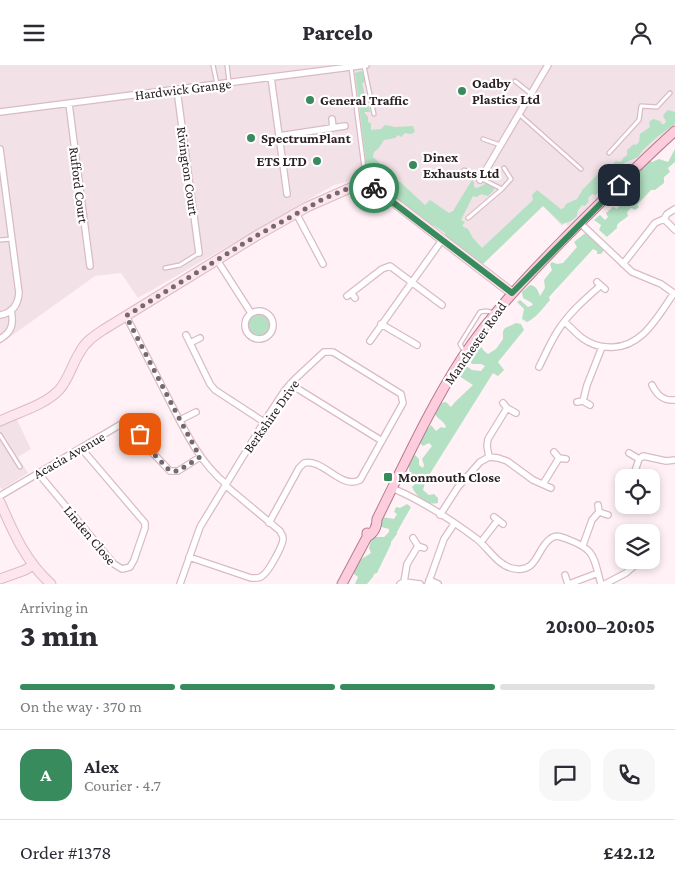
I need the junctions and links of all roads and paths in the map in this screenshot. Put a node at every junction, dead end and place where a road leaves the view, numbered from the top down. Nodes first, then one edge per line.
1 (213, 65) edge
2 (227, 65) edge
3 (365, 65) edge
4 (548, 65) edge
5 (352, 67) junction
6 (271, 77) junction
7 (515, 81) dead end
8 (230, 83) junction
9 (217, 84) junction
10 (177, 89) junction
11 (530, 93) junction
12 (670, 93) dead end
13 (69, 104) junction
14 (0, 113) edge
15 (374, 114) dead end
16 (519, 114) junction
17 (332, 119) dead end
18 (345, 126) dead end
19 (333, 128) junction
20 (675, 131) edge
21 (279, 136) junction
22 (483, 139) dead end
23 (501, 146) junction
24 (0, 149) edge
25 (609, 153) dead end
26 (504, 168) dead end
27 (581, 169) dead end
28 (464, 170) dead end
29 (481, 179) junction
30 (366, 184) junction
31 (502, 189) junction
32 (286, 194) dead end
33 (675, 209) edge
34 (296, 213) junction
35 (468, 219) dead end
36 (664, 219) junction
37 (580, 223) junction
38 (675, 230) edge
39 (12, 239) junction
40 (0, 240) edge
41 (442, 240) junction
42 (199, 253) joint
43 (217, 260) junction
44 (324, 264) dead end
45 (623, 264) junction
46 (90, 266) dead end
47 (165, 268) dead end
48 (411, 283) junction
49 (600, 286) dead end
50 (512, 293) junction
51 (675, 293) edge
52 (355, 299) dead end
53 (442, 305) dead end
54 (11, 310) junction
55 (251, 313) junction
56 (0, 315) edge
57 (126, 316) junction
58 (565, 322) junction
59 (381, 324) junction
60 (186, 335) dead end
61 (0, 339) edge
62 (200, 339) dead end
63 (370, 341) dead end
64 (190, 343) junction
65 (417, 345) dead end
66 (602, 347) junction
67 (534, 357) dead end
68 (290, 385) junction
69 (652, 385) dead end
70 (656, 391) junction
71 (649, 396) dead end
72 (675, 401) edge
73 (590, 405) dead end
74 (196, 413) dead end
75 (516, 413) dead end
76 (180, 420) junction
77 (0, 421) edge
78 (264, 422) junction
79 (0, 435) edge
80 (382, 441) junction
81 (81, 448) junction
82 (554, 452) dead end
83 (629, 453) dead end
84 (200, 457) junction
85 (488, 457) junction
86 (559, 458) junction
87 (566, 459) dead end
88 (639, 459) junction
89 (675, 460) edge
90 (20, 467) dead end
91 (636, 469) edge
92 (38, 473) junction
93 (543, 484) junction
94 (226, 485) junction
95 (392, 488) junction
96 (551, 488) dead end
97 (0, 496) edge
98 (0, 502) edge
99 (598, 505) dead end
100 (599, 512) junction
101 (440, 515) junction
102 (608, 515) dead end
103 (498, 520) dead end
104 (270, 523) junction
105 (454, 524) junction
106 (414, 538) dead end
107 (481, 542) junction
108 (583, 545) junction
109 (189, 557) junction
110 (32, 565) junction
111 (631, 569) edge
112 (598, 573) junction
113 (565, 575) dead end
114 (0, 579) edge
115 (428, 582) edge
116 (402, 583) edge
117 (440, 583) edge
118 (51, 584) edge
119 (180, 584) edge
120 (342, 584) edge
121 (420, 584) edge
122 (568, 584) edge
123 (601, 584) edge
124 (605, 584) edge

1 - 9 lane
2 - 8 lane
3 - 5 street, Hardwick Grange
3 - 15 lane
4 - 11 street
5 - 6 street, Hardwick Grange
5 - 30 lane
6 - 8 street, Hardwick Grange
6 - 21 street
7 - 11 lane
8 - 9 street, Hardwick Grange
9 - 10 street, Hardwick Grange
10 - 13 street, Hardwick Grange
10 - 42 street, Rivington Court
11 - 16 street
12 - 25 lane
13 - 14 street, Hardwick Grange
13 - 46 street, Rufford Court
16 - 23 street
16 - 27 lane
17 - 19 street
18 - 19 street
19 - 21 street
20 - 37 main road, Manchester Road
21 - 32 street
22 - 23 lane
23 - 29 street
24 - 39 street
26 - 31 lane
28 - 29 lane
29 - 31 lane
30 - 34 street
30 - 41 street
31 - 35 lane
33 - 36 street
34 - 43 street
34 - 44 street
36 - 38 street
36 - 45 street
37 - 45 street
37 - 50 main road, Manchester Road
39 - 40 lane
39 - 54 street
41 - 48 street
41 - 50 street
42 - 47 lane
43 - 55 street
43 - 57 street
45 - 51 street
48 - 52 street
48 - 53 street
48 - 59 street
49 - 58 street
50 - 95 main road, Manchester Road
51 - 66 street
54 - 56 street
54 - 61 street
55 - 55 street
57 - 76 street
57 - 77 street
58 - 66 street
58 - 67 street
59 - 63 street
59 - 65 street
60 - 64 street
62 - 64 street
64 - 78 street
66 - 73 street
68 - 78 street, Berkshire Drive
68 - 80 street
68 - 80 street, Berkshire Drive
69 - 70 street
70 - 71 street
70 - 72 street
74 - 76 street
75 - 85 street
76 - 84 street
78 - 94 street, Berkshire Drive
79 - 90 lane
80 - 104 street, Berkshire Drive
81 - 84 street, Acacia Avenue
81 - 92 street, Acacia Avenue
81 - 92 street, Linden Close
82 - 86 street
83 - 88 street
84 - 94 street
85 - 93 street
85 - 101 street
86 - 87 street
86 - 93 street
88 - 89 street
88 - 91 street
92 - 97 street, Acacia Avenue
93 - 96 street
94 - 104 street
94 - 109 street, Berkshire Drive
95 - 101 street
95 - 120 main road, Manchester Road
98 - 110 street
99 - 100 street
100 - 102 street
100 - 108 street
101 - 105 street
103 - 107 street
104 - 109 street
105 - 107 street
105 - 115 street
106 - 116 street
107 - 108 street
108 - 112 street
109 - 119 street, Berkshire Drive
110 - 114 street
110 - 118 street
111 - 124 street
112 - 122 street
112 - 123 street
113 - 122 street
115 - 117 street
116 - 121 street

